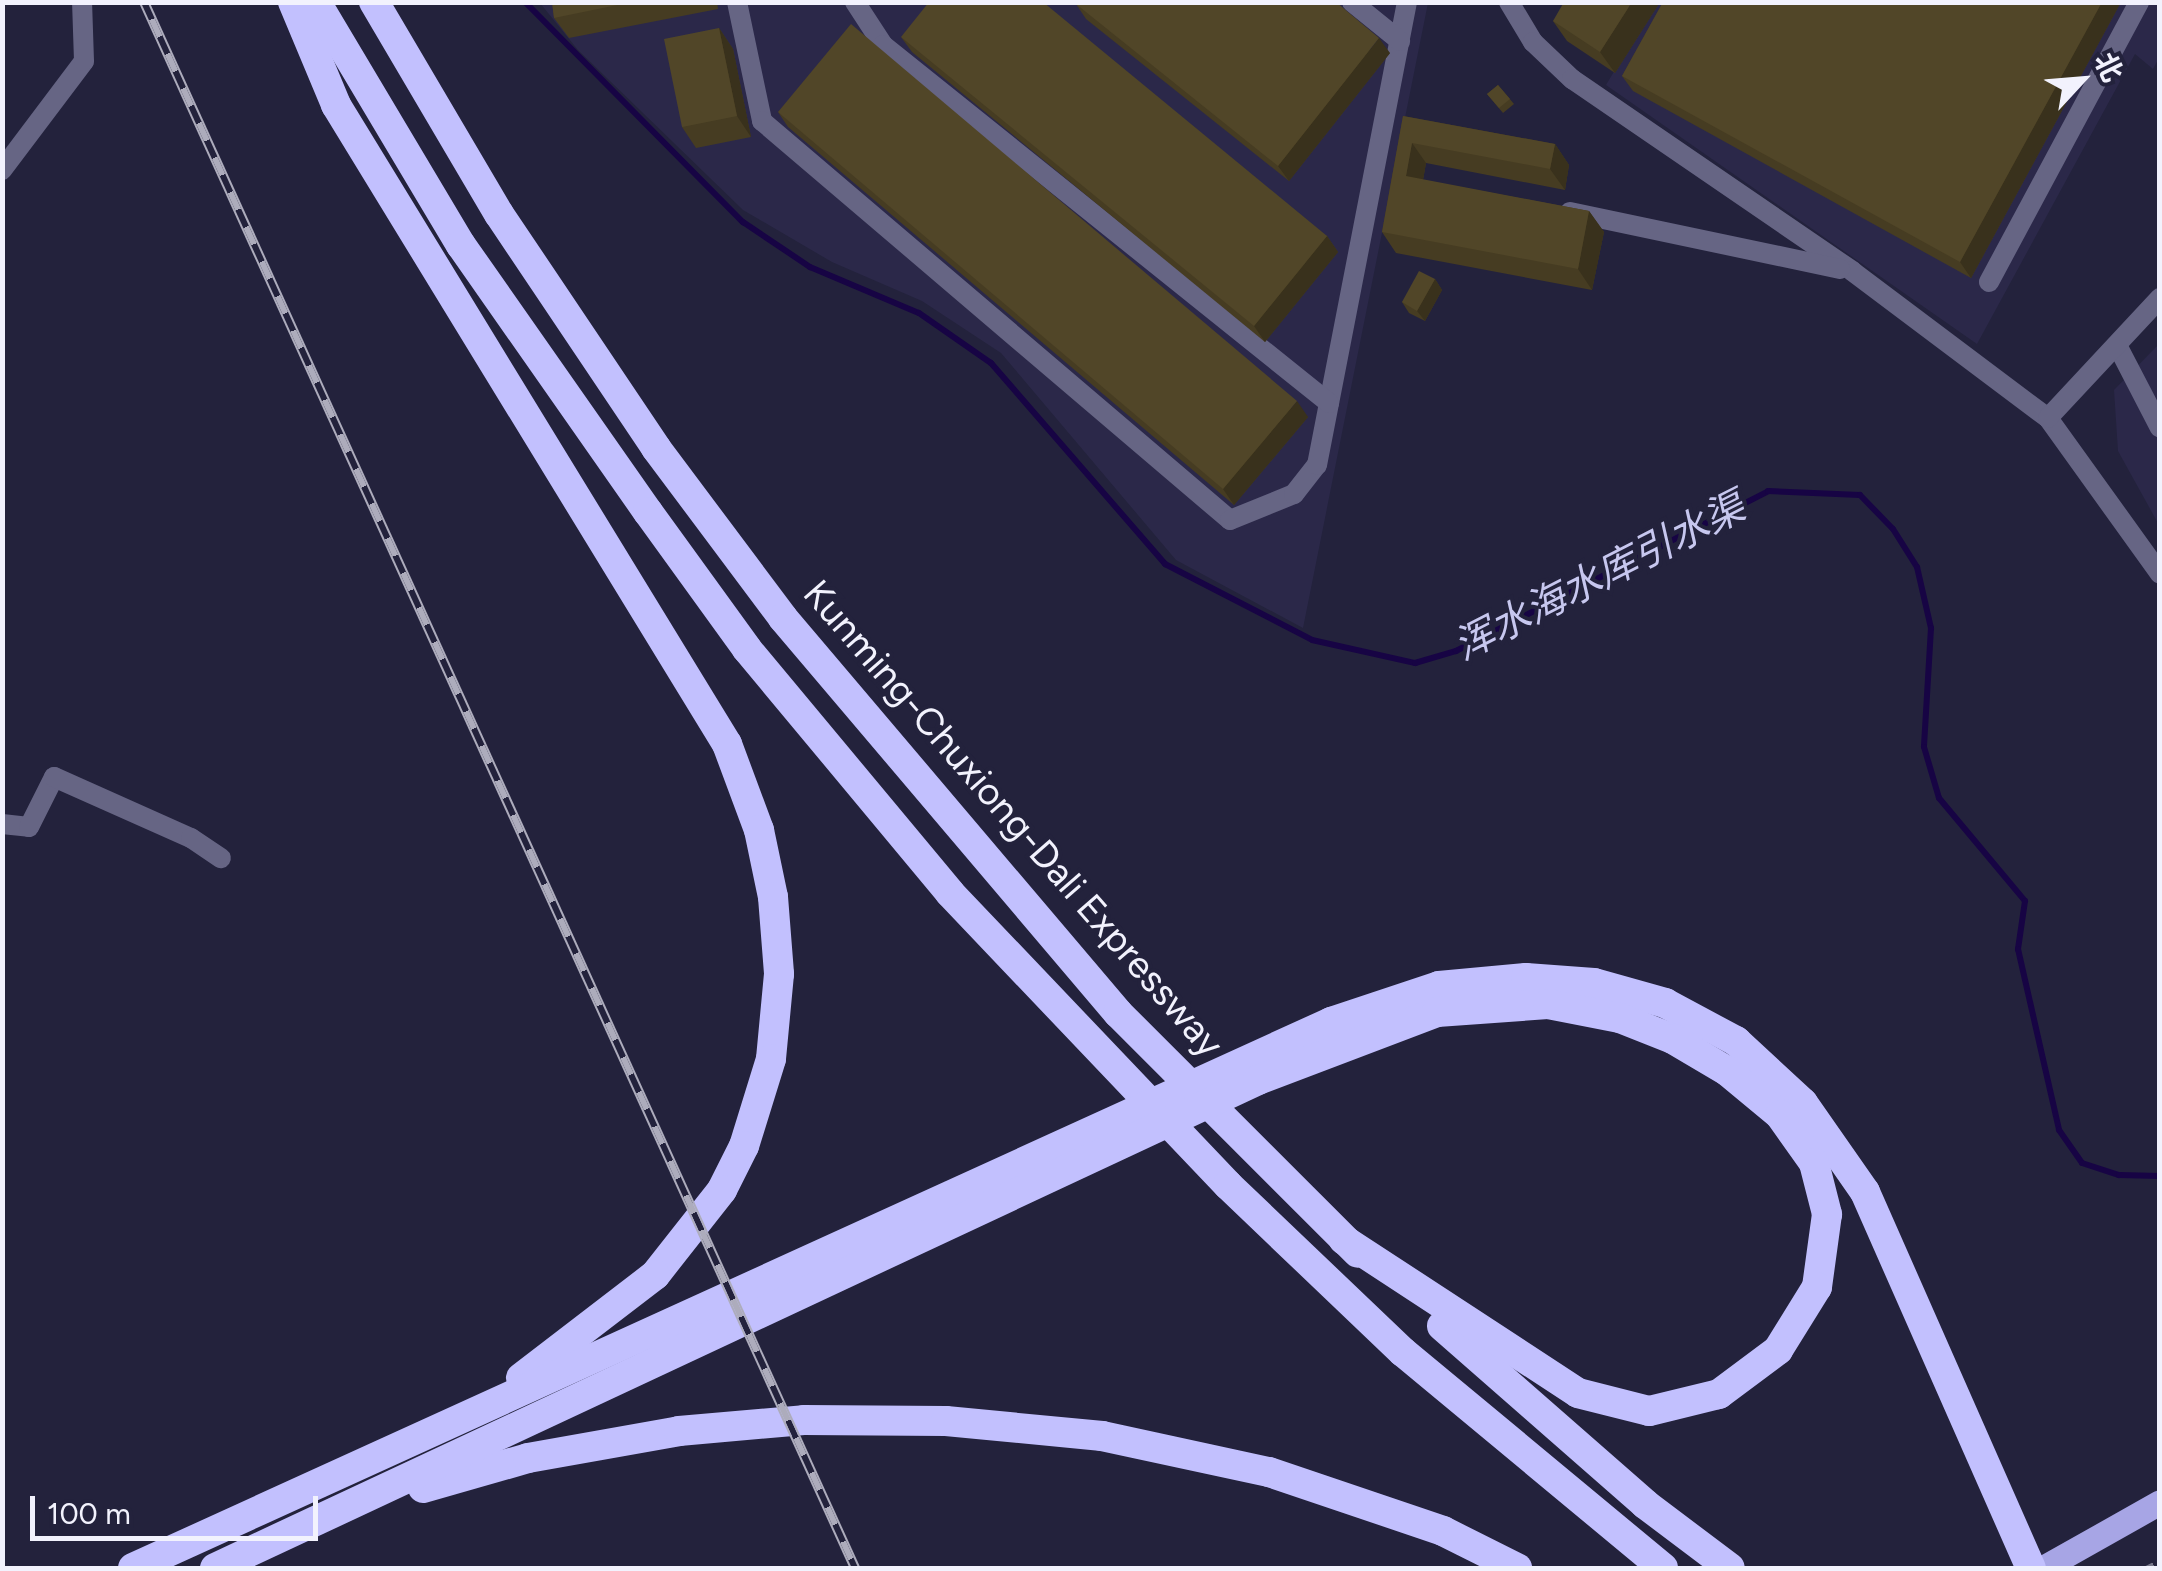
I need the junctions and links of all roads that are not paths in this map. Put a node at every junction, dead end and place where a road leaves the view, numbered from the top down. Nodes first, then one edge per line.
1 (82, 2) edge
2 (293, 2) edge
3 (316, 2) edge
4 (374, 2) edge
5 (737, 2) edge
6 (855, 2) edge
7 (1352, 2) edge
8 (1407, 2) edge
9 (1510, 2) edge
10 (2139, 2) edge
11 (1400, 41) junction
12 (2, 170) edge
13 (1542, 206) edge
14 (1852, 271) junction
15 (1990, 282) dead end
16 (2160, 298) edge
17 (2116, 345) junction
18 (1329, 402) junction
19 (2048, 418) junction
20 (2160, 428) edge
21 (2160, 574) edge
22 (2, 824) edge
23 (221, 858) dead end
24 (1251, 1071) junction
25 (960, 1204) junction
26 (1344, 1240) junction
27 (450, 1426) junction
28 (2160, 1502) edge
29 (292, 1532) junction
30 (133, 1568) edge
31 (215, 1568) edge
32 (1516, 1568) edge
33 (1663, 1568) edge
34 (1730, 1568) edge
35 (2031, 1568) edge
36 (2044, 1568) edge

1 - 12 street
2 - 27 highway
3 - 33 highway
4 - 26 highway, Kunming-Chuxiong-Dali Expressway
5 - 18 street
6 - 18 street
7 - 11 street
8 - 11 street
9 - 14 street
10 - 15 street
11 - 18 street
13 - 14 street
14 - 19 street
16 - 17 street
17 - 19 street
17 - 20 street
19 - 21 street
22 - 23 street
24 - 25 highway
24 - 26 highway
24 - 35 highway
25 - 27 highway
25 - 29 highway
26 - 34 highway, Kunming-Chuxiong-Dali Expressway
27 - 30 highway
28 - 36 main road
29 - 31 highway
29 - 32 highway

